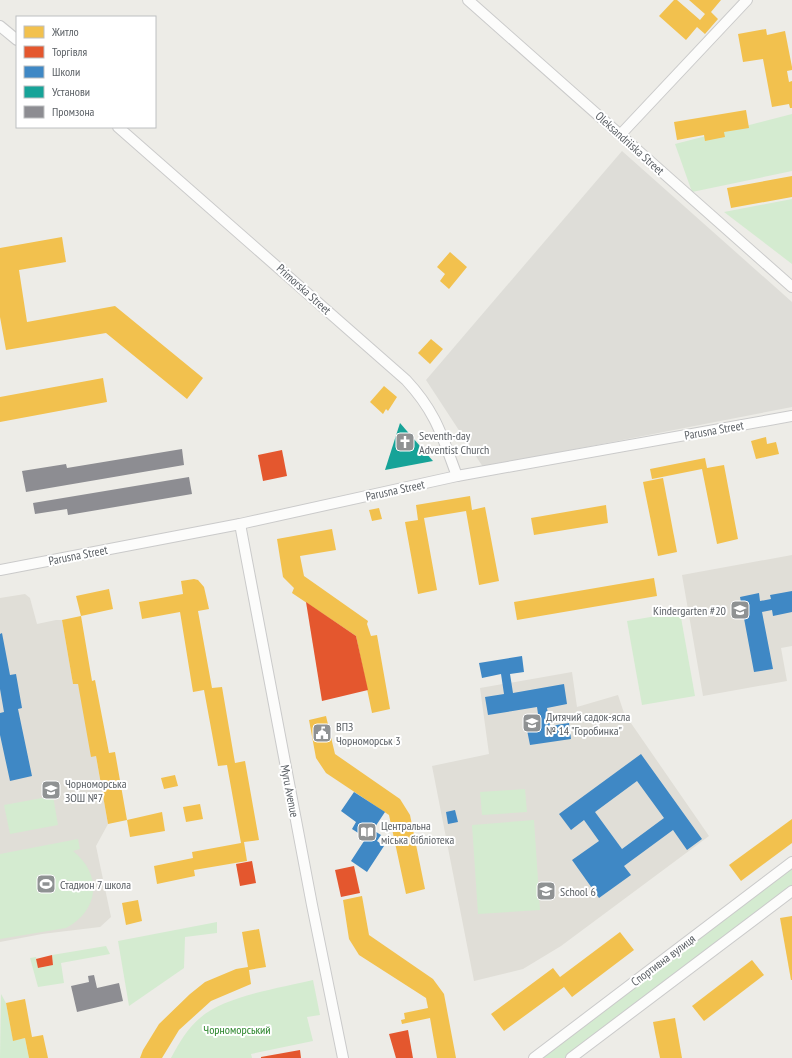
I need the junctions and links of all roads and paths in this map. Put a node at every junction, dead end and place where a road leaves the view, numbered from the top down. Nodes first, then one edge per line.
1 (468, 0) edge
2 (747, 0) edge
3 (0, 26) edge
4 (16, 39) edge
5 (119, 128) edge
6 (621, 134) junction
7 (792, 287) edge
8 (792, 416) edge
9 (457, 476) junction
10 (240, 524) junction
11 (0, 570) edge
12 (792, 862) edge
13 (792, 891) edge
14 (343, 1058) edge
15 (534, 1058) edge
16 (571, 1058) edge

1 - 6 street, Oleksandriiska Street
2 - 6 street
3 - 4 street
5 - 9 street, Primorska Street
6 - 7 street, Oleksandriiska Street
8 - 9 street, Parusna Street
9 - 10 street, Parusna Street
10 - 11 street, Parusna Street
10 - 14 street, Myru Avenue
12 - 15 street, Спортивна вулиця
13 - 16 street, Спортивна вулиця

